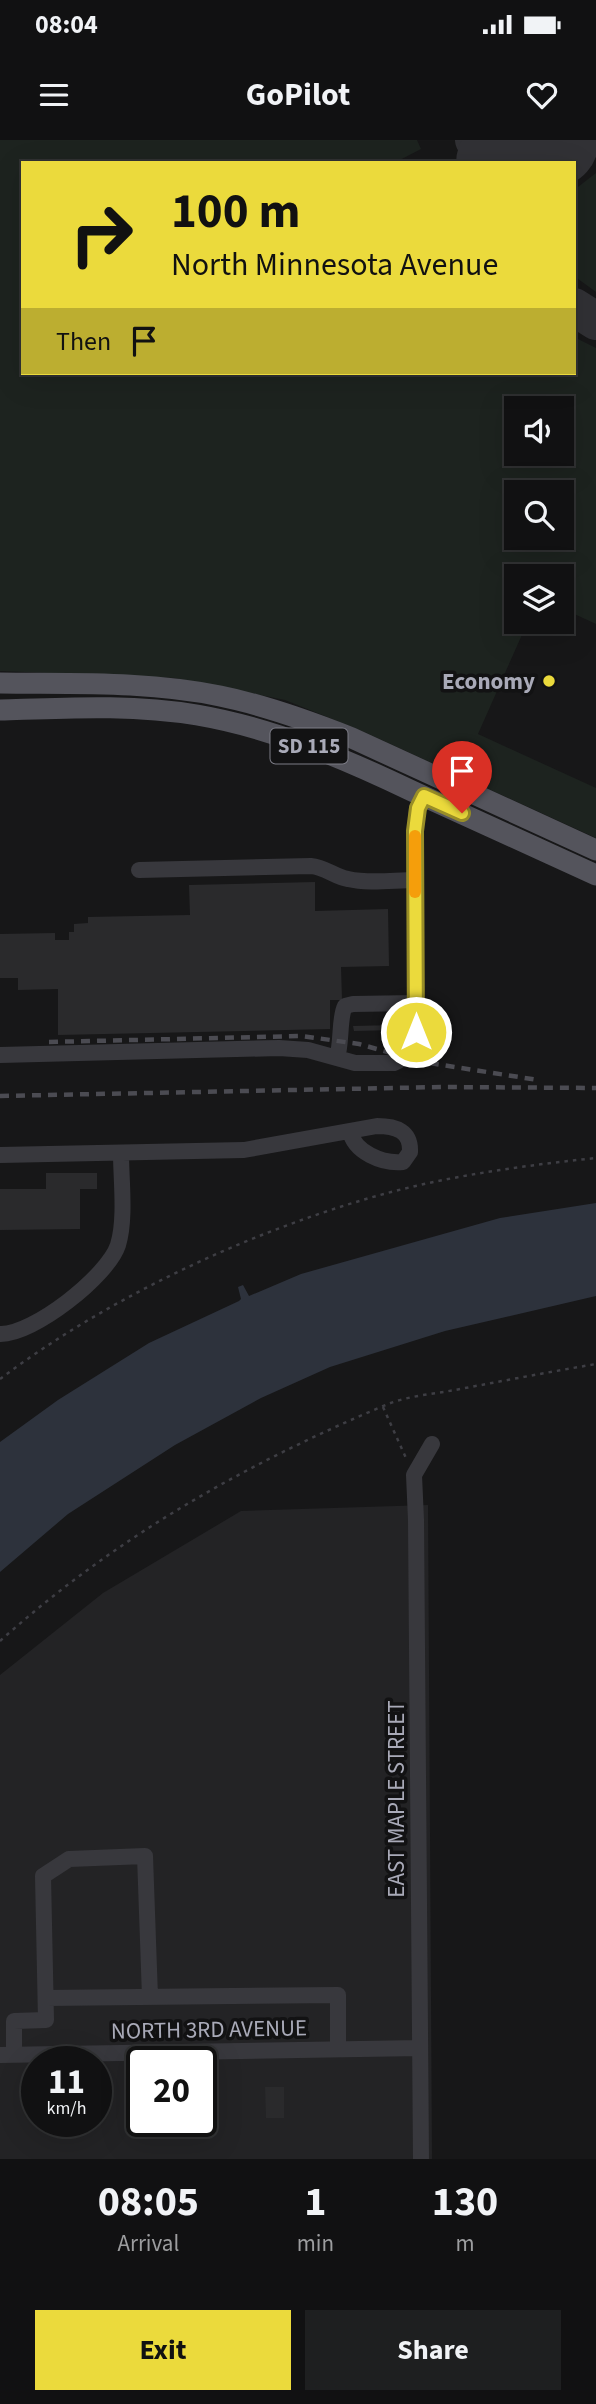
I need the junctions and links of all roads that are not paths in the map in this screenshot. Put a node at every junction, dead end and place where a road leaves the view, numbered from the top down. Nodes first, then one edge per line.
1 (0, 683) edge
2 (0, 710) edge
3 (424, 796) junction
4 (596, 850) edge
5 (139, 870) dead end
6 (596, 875) edge
7 (415, 880) junction
8 (416, 1003) junction
9 (0, 1055) edge
10 (337, 1058) junction
11 (350, 1131) dead end
12 (121, 1153) junction
13 (0, 1155) edge
14 (0, 1334) edge
15 (432, 1444) dead end
16 (150, 1997) junction
17 (46, 1998) junction
18 (420, 2048) junction
19 (338, 2049) junction
20 (7, 2055) edge
21 (421, 2159) edge

1 - 4 main road, SD 115
2 - 3 main road, SD 115
3 - 6 main road, SD 115
3 - 7 street
5 - 7 street
7 - 8 street
8 - 10 street
8 - 10 street
9 - 10 street
11 - 12 street
12 - 13 street
12 - 14 street
15 - 18 street, EAST MAPLE STREET
16 - 17 street
16 - 17 street
16 - 19 street
17 - 20 street
18 - 19 street, NORTH 3RD AVENUE
18 - 21 street, EAST MAPLE STREET
19 - 20 street, NORTH 3RD AVENUE

